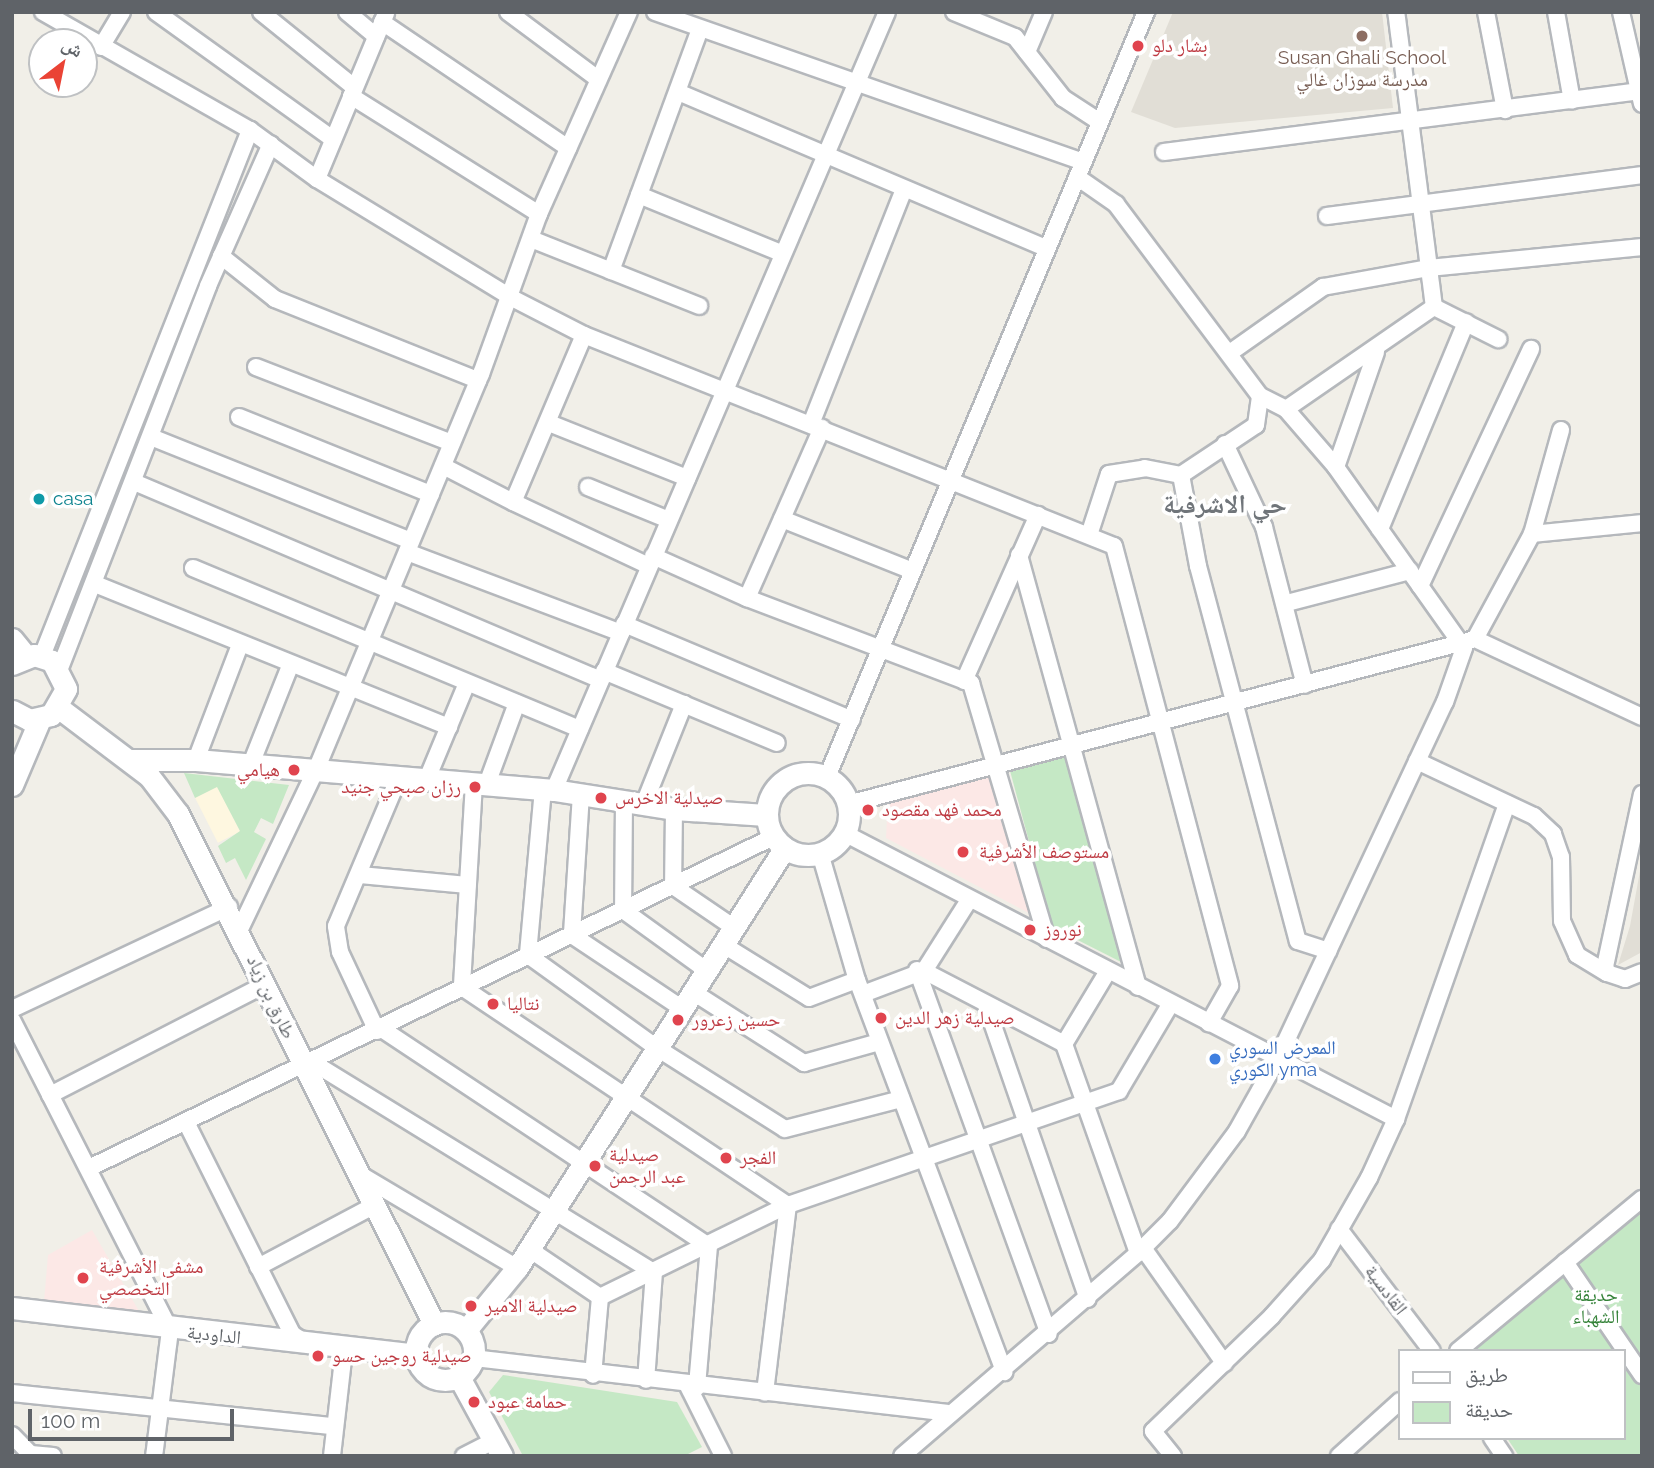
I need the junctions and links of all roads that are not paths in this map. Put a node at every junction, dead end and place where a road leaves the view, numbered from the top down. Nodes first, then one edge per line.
1 (43, 12) edge
2 (122, 12) edge
3 (156, 12) edge
4 (261, 12) edge
5 (347, 12) edge
6 (508, 12) edge
7 (629, 12) edge
8 (655, 12) edge
9 (887, 12) edge
10 (1044, 12) edge
11 (1146, 12) edge
12 (1396, 12) edge
13 (1486, 12) edge
14 (1556, 12) edge
15 (1620, 12) edge
16 (957, 13) edge
17 (381, 23) edge
18 (701, 29) junction
19 (101, 47) junction
20 (1027, 52) junction
21 (598, 79) junction
22 (856, 85) junction
23 (352, 92) junction
24 (678, 92) junction
25 (1641, 96) edge
26 (1572, 101) junction
27 (1505, 110) junction
28 (1100, 122) junction
29 (1410, 124) junction
30 (250, 130) junction
31 (333, 139) junction
32 (271, 144) junction
33 (568, 148) junction
34 (1164, 152) dead end
35 (823, 154) junction
36 (1084, 162) junction
37 (1642, 175) edge
38 (1077, 177) junction
39 (317, 179) junction
40 (904, 189) junction
41 (639, 195) junction
42 (1420, 204) junction
43 (539, 214) junction
44 (1327, 216) dead end
45 (531, 239) junction
46 (1642, 247) edge
47 (1047, 249) junction
48 (781, 253) junction
49 (221, 256) junction
50 (1429, 268) junction
51 (611, 271) junction
52 (510, 298) junction
53 (699, 306) dead end
54 (1434, 307) junction
55 (1466, 322) junction
56 (584, 335) junction
57 (1498, 339) dead end
58 (1531, 349) dead end
59 (1231, 352) junction
60 (1376, 352) junction
61 (256, 367) dead end
62 (478, 380) junction
63 (723, 390) junction
64 (1260, 396) junction
65 (1286, 409) junction
66 (239, 417) dead end
67 (549, 423) junction
68 (816, 426) junction
69 (1562, 430) dead end
70 (151, 437) junction
71 (452, 443) junction
72 (1225, 444) junction
73 (443, 466) junction
74 (1336, 467) junction
75 (1181, 475) junction
76 (687, 478) junction
77 (949, 478) junction
78 (134, 482) junction
79 (588, 487) dead end
80 (431, 494) junction
81 (513, 502) junction
82 (1038, 514) junction
83 (782, 519) junction
84 (669, 520) junction
85 (1642, 523) edge
86 (1380, 529) junction
87 (1090, 532) junction
88 (1532, 534) junction
89 (409, 547) junction
90 (1019, 555) junction
91 (651, 561) junction
92 (193, 568) dead end
93 (910, 569) junction
94 (1410, 571) junction
95 (95, 584) junction
96 (1420, 586) junction
97 (389, 594) junction
98 (747, 598) junction
99 (1287, 603) junction
100 (622, 629) junction
101 (12, 639) edge
102 (1467, 640) junction
103 (370, 641) junction
104 (240, 645) junction
105 (879, 648) junction
106 (27, 659) edge
107 (290, 666) junction
108 (60, 668) junction
109 (603, 675) junction
110 (964, 681) junction
111 (467, 683) junction
112 (1305, 685) junction
113 (349, 691) junction
114 (1234, 701) junction
115 (517, 703) junction
116 (684, 704) junction
117 (12, 711) edge
118 (50, 714) junction
119 (1642, 717) edge
120 (852, 720) junction
121 (1161, 721) junction
122 (449, 727) junction
123 (580, 729) junction
124 (777, 743) dead end
125 (1070, 745) junction
126 (129, 760) junction
127 (196, 760) junction
128 (1417, 761) junction
129 (251, 764) junction
130 (996, 765) junction
131 (316, 770) junction
132 (399, 777) junction
133 (827, 777) junction
134 (427, 779) junction
135 (480, 784) junction
136 (12, 785) edge
137 (549, 789) junction
138 (581, 794) junction
139 (1642, 794) edge
140 (634, 803) junction
141 (848, 804) junction
142 (1507, 804) junction
143 (674, 809) junction
144 (766, 815) junction
145 (844, 833) junction
146 (779, 842) junction
147 (820, 853) junction
148 (360, 875) junction
149 (468, 885) junction
150 (673, 886) junction
151 (969, 900) junction
152 (229, 907) junction
153 (623, 910) junction
154 (240, 929) junction
155 (572, 935) junction
156 (728, 935) junction
157 (1047, 939) junction
158 (1328, 951) junction
159 (528, 955) junction
160 (706, 970) junction
161 (920, 971) junction
162 (1108, 971) junction
163 (1642, 972) edge
164 (1608, 973) junction
165 (264, 985) junction
166 (462, 987) junction
167 (860, 987) junction
168 (1138, 987) junction
169 (688, 1000) junction
170 (1171, 1003) junction
171 (986, 1005) junction
172 (12, 1009) edge
173 (12, 1020) edge
174 (1209, 1023) junction
175 (379, 1030) junction
176 (879, 1042) junction
177 (1064, 1044) junction
178 (657, 1048) junction
179 (1278, 1058) junction
180 (307, 1063) junction
181 (50, 1095) junction
182 (625, 1096) junction
183 (901, 1099) junction
184 (1084, 1104) junction
185 (1396, 1119) junction
186 (186, 1122) junction
187 (1028, 1123) junction
188 (977, 1143) junction
189 (925, 1162) junction
190 (585, 1164) junction
191 (89, 1168) junction
192 (359, 1174) junction
193 (1642, 1199) edge
194 (788, 1205) junction
195 (373, 1206) junction
196 (553, 1212) junction
197 (1339, 1229) junction
198 (709, 1246) junction
199 (529, 1249) junction
200 (1140, 1251) junction
201 (1565, 1262) junction
202 (258, 1267) junction
203 (517, 1268) junction
204 (654, 1272) junction
205 (600, 1297) junction
206 (1088, 1299) junction
207 (12, 1308) edge
208 (434, 1324) junction
209 (170, 1330) junction
210 (466, 1330) junction
211 (1049, 1334) junction
212 (310, 1346) junction
213 (1430, 1349) edge
214 (1460, 1349) edge
215 (1624, 1349) edge
216 (344, 1350) junction
217 (1626, 1352) edge
218 (417, 1355) junction
219 (474, 1358) junction
220 (1224, 1363) junction
221 (1004, 1372) junction
222 (593, 1375) junction
223 (1642, 1375) edge
224 (459, 1377) junction
225 (646, 1380) junction
226 (692, 1385) junction
227 (765, 1393) junction
228 (12, 1394) edge
229 (1398, 1403) edge
230 (160, 1409) junction
231 (947, 1413) junction
232 (333, 1426) junction
233 (12, 1435) edge
234 (1493, 1440) edge
235 (498, 1448) edge
236 (32, 1455) edge
237 (53, 1456) edge
238 (154, 1456) edge
239 (332, 1456) edge
240 (464, 1456) edge
241 (723, 1456) edge
242 (902, 1456) edge
243 (1173, 1456) edge
244 (1339, 1456) edge
245 (1504, 1456) edge

1 - 19 street
2 - 19 street
3 - 31 street
4 - 23 street
5 - 17 street
6 - 21 street
7 - 21 street
8 - 18 street
9 - 22 street
10 - 20 street
11 - 28 street
12 - 29 street
13 - 27 street
14 - 26 street
15 - 25 street
16 - 20 street
17 - 23 street
17 - 33 street
18 - 22 street
18 - 24 street
19 - 30 street
20 - 28 street
21 - 33 street
22 - 35 street
22 - 36 street
23 - 31 street
23 - 43 street
24 - 35 street
24 - 41 street
25 - 26 street
26 - 27 street
27 - 29 street
28 - 36 street
29 - 34 street
29 - 42 street
30 - 32 street
30 - 106 street
31 - 39 street
32 - 39 street
32 - 49 street
33 - 43 street
35 - 40 street
35 - 48 street
36 - 38 street
37 - 42 street
38 - 47 street
38 - 59 street
39 - 52 street
40 - 47 street
40 - 68 street
41 - 48 street
41 - 51 street
42 - 44 street
42 - 50 street
43 - 45 street
45 - 51 street
45 - 52 street
46 - 50 street
47 - 77 street
48 - 63 street
49 - 62 street
49 - 70 street
50 - 54 street
50 - 59 street
51 - 53 street
52 - 56 street
52 - 62 street
54 - 55 street
54 - 60 street
55 - 57 street
55 - 86 street
56 - 63 street
56 - 67 street
58 - 96 street
59 - 64 street
60 - 65 street
60 - 74 street
61 - 71 street
62 - 71 street
63 - 68 street
63 - 76 street
64 - 65 street
64 - 72 street
65 - 74 street
66 - 80 street
67 - 76 street
67 - 81 street
68 - 77 street
68 - 83 street
69 - 88 street
70 - 78 street
70 - 89 street
71 - 73 street
72 - 75 street
72 - 99 street
73 - 80 street
73 - 81 street
74 - 86 street
75 - 87 street
75 - 114 street
76 - 84 street
77 - 82 street
77 - 93 street
78 - 95 street
78 - 97 street
79 - 84 street
80 - 89 street
81 - 91 street
82 - 87 street
82 - 90 street
83 - 93 street
83 - 98 street
84 - 91 street
85 - 88 street
86 - 94 street
87 - 121 street
88 - 102 street
89 - 97 street
89 - 100 street
90 - 110 street
90 - 125 street
91 - 98 street
91 - 100 street
92 - 103 street
93 - 105 street
94 - 96 street
94 - 99 street
95 - 104 street
95 - 108 street
96 - 102 street
97 - 103 street
97 - 109 street
98 - 105 street
99 - 112 street
100 - 109 street
100 - 120 street
101 - 106 street
102 - 112 street
102 - 119 street
102 - 128 street
103 - 111 street
103 - 113 street
104 - 107 street
104 - 127 street
105 - 110 street
105 - 120 street
106 - 108 street
107 - 113 street
107 - 129 street
108 - 118 street
109 - 116 street
109 - 123 street
110 - 130 street
111 - 115 street
111 - 122 street
112 - 114 street
113 - 122 street
113 - 131 street
114 - 121 street
114 - 158 street
115 - 123 street
115 - 135 street
116 - 124 street
116 - 140 street
117 - 118 street
118 - 126 street, طارق بن زياد
118 - 136 street
120 - 133 street
121 - 125 street
121 - 174 street
122 - 134 street
123 - 137 street
125 - 130 street
125 - 168 street
126 - 127 street
126 - 152 street, طارق بن زياد
127 - 129 street
128 - 142 street
128 - 158 street
129 - 131 street
130 - 141 street
130 - 157 street
131 - 132 street
131 - 154 street
132 - 134 street
132 - 148 street
133 - 141 street
133 - 144 street
134 - 135 street
135 - 137 street
135 - 149 street
137 - 138 street
137 - 159 street
138 - 140 street
138 - 155 street
139 - 164 street
140 - 143 street
140 - 153 street
141 - 145 street
142 - 164 street
142 - 185 street
143 - 144 street
143 - 150 street
144 - 146 street
145 - 147 street
145 - 151 street
146 - 147 street
146 - 150 street
146 - 156 street
147 - 167 street
148 - 149 street
148 - 175 street
149 - 166 street
150 - 153 street
150 - 156 street
151 - 157 street
151 - 161 street
152 - 154 street, طارق بن زياد
152 - 172 street
153 - 155 street
153 - 160 street
154 - 165 street, طارق بن زياد
155 - 159 street
155 - 169 street
156 - 160 street
156 - 167 street
157 - 162 street
158 - 179 street
159 - 166 street
159 - 178 street
160 - 169 street
161 - 167 street
161 - 171 street
161 - 188 street
162 - 168 street
162 - 177 street
163 - 164 street
165 - 180 street, طارق بن زياد
165 - 181 street
166 - 175 street
166 - 182 street
167 - 176 street
168 - 170 street
169 - 176 street
169 - 178 street
170 - 174 street
170 - 184 street
171 - 177 street
171 - 187 street
173 - 181 street
174 - 179 street
175 - 180 street
175 - 190 street
176 - 183 street
177 - 184 street
178 - 182 street
178 - 183 street
179 - 185 street
179 - 200 street
180 - 186 street
180 - 192 street, طارق بن زياد
180 - 196 street
181 - 191 street
182 - 190 street
182 - 194 street
183 - 189 street
184 - 187 street
184 - 200 street
185 - 197 street
186 - 191 street
186 - 202 street
187 - 188 street
187 - 206 street
188 - 189 street
188 - 211 street
189 - 194 street
189 - 221 street
190 - 196 street
190 - 198 street
191 - 209 street
192 - 195 street, طارق بن زياد
192 - 203 street
193 - 201 street
194 - 198 street
194 - 227 street
195 - 202 street
195 - 208 street, طارق بن زياد
196 - 199 street
196 - 204 street
197 - 213 street, القادسية
197 - 220 street
198 - 204 street
198 - 226 street
199 - 203 street
199 - 205 street
200 - 206 street
200 - 220 street
201 - 214 street
201 - 215 street
202 - 212 street
203 - 210 street
204 - 205 street
204 - 225 street
205 - 222 street
206 - 211 street
207 - 209 street, الداودية
208 - 210 street
208 - 218 street
209 - 212 street, الداودية
209 - 230 street
210 - 219 street
211 - 221 street
212 - 216 street, الداودية
216 - 218 street, الداودية
216 - 232 street
217 - 223 street
218 - 224 street
219 - 222 street
219 - 224 street
220 - 243 street
221 - 231 street
222 - 225 street
224 - 235 street
225 - 226 street
226 - 227 street
226 - 241 street
227 - 231 street
228 - 230 street
229 - 244 street
230 - 232 street
230 - 238 street
231 - 242 street
232 - 239 street
233 - 236 street
234 - 245 street
235 - 240 street
236 - 237 street

